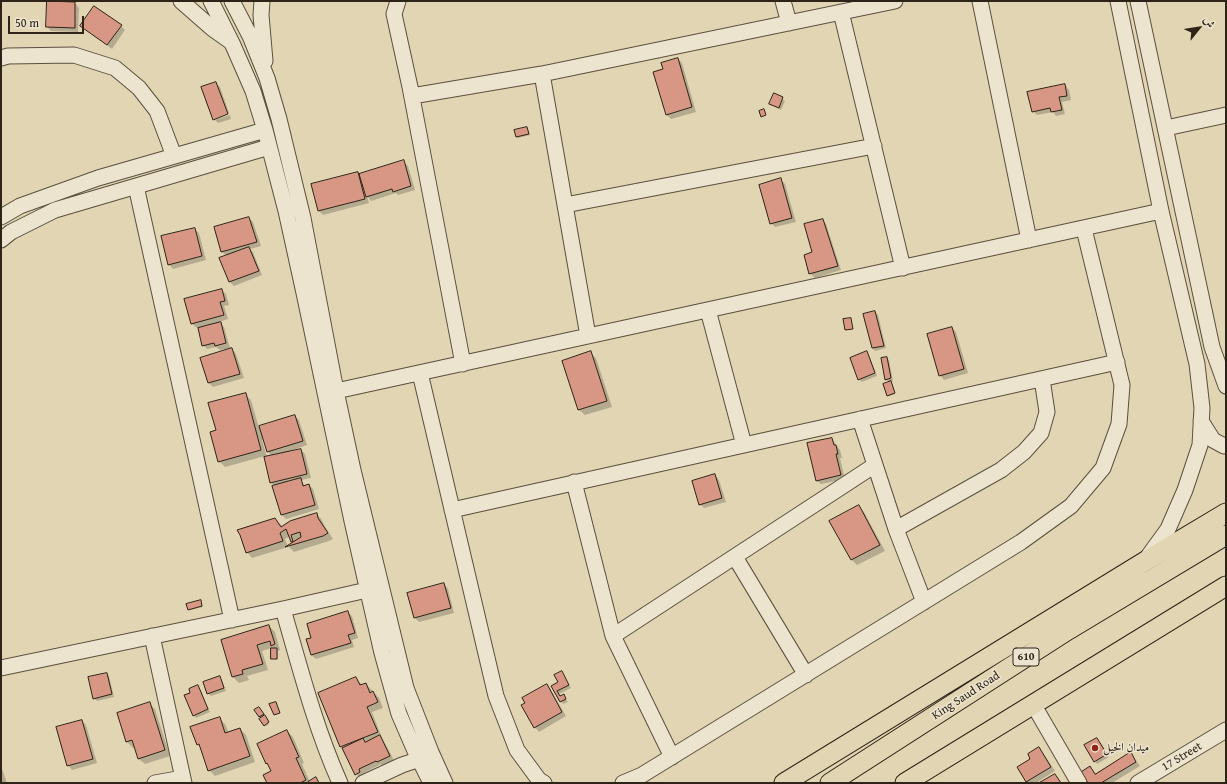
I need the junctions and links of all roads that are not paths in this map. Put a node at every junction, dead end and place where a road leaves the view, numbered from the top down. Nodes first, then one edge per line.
1 (181, 1) edge
2 (211, 1) edge
3 (232, 1) edge
4 (262, 1) edge
5 (398, 1) edge
6 (783, 1) edge
7 (895, 1) edge
8 (980, 1) edge
9 (1118, 1) edge
10 (1138, 1) edge
11 (842, 12) junction
12 (789, 23) junction
13 (232, 43) junction
14 (1, 58) edge
15 (542, 74) junction
16 (267, 78) junction
17 (412, 96) junction
18 (1226, 115) edge
19 (1166, 128) junction
20 (264, 130) junction
21 (874, 146) junction
22 (269, 147) junction
23 (174, 156) junction
24 (136, 186) junction
25 (565, 205) junction
26 (1161, 212) junction
27 (1, 217) edge
28 (1084, 228) junction
29 (1, 240) edge
30 (1029, 240) junction
31 (903, 268) junction
32 (708, 310) junction
33 (588, 336) junction
34 (1117, 362) junction
35 (464, 364) junction
36 (420, 373) junction
37 (1042, 379) junction
38 (1226, 386) edge
39 (336, 391) junction
40 (860, 419) junction
41 (1201, 421) junction
42 (744, 445) junction
43 (1226, 445) edge
44 (875, 466) junction
45 (574, 482) junction
46 (452, 510) junction
47 (1226, 513) edge
48 (896, 529) junction
49 (1226, 535) edge
50 (735, 557) junction
51 (1144, 562) junction
52 (1226, 586) edge
53 (367, 590) junction
54 (924, 602) junction
55 (283, 609) junction
56 (232, 620) junction
57 (152, 636) junction
58 (613, 636) junction
59 (1, 668) edge
60 (806, 674) junction
61 (1033, 704) junction
62 (1226, 730) edge
63 (672, 757) junction
64 (420, 759) junction
65 (183, 780) edge
66 (155, 783) edge
67 (340, 783) edge
68 (363, 783) edge
69 (431, 783) edge
70 (445, 783) edge
71 (544, 783) edge
72 (623, 783) edge
73 (784, 783) edge
74 (830, 783) edge
75 (905, 783) edge
76 (1079, 783) edge
77 (1138, 783) edge

1 - 13 street
2 - 13 street
3 - 16 street
4 - 16 street
5 - 17 street
6 - 12 street
7 - 11 street
8 - 30 street
9 - 26 street
10 - 19 street
11 - 12 street
11 - 21 street
12 - 15 street
13 - 20 street
14 - 23 street
15 - 17 street
15 - 25 street
16 - 39 street
17 - 35 street
18 - 19 street
19 - 38 street
20 - 22 street
20 - 23 street
21 - 25 street
21 - 31 street
22 - 24 street
22 - 53 street
23 - 27 street
24 - 29 street
24 - 56 street
25 - 33 street
26 - 28 street
26 - 41 street
28 - 30 street
28 - 34 street
30 - 31 street
31 - 32 street
32 - 33 street
32 - 42 street
33 - 35 street
34 - 37 street
34 - 54 street
35 - 36 street
36 - 39 street
36 - 46 street
37 - 40 street
37 - 48 street
39 - 70 street
40 - 42 street
40 - 44 street
41 - 43 street
41 - 51 street
42 - 45 street
44 - 48 street
44 - 50 street
45 - 46 street
45 - 58 street
46 - 71 street
47 - 51 main road
48 - 54 street
49 - 74 main road, King Saud Road / 610
50 - 58 street
50 - 60 street
51 - 73 main road
52 - 61 main road
53 - 55 street
53 - 64 street
54 - 60 street
55 - 56 street
55 - 67 street
56 - 57 street
57 - 59 street
57 - 65 street
58 - 63 street
60 - 63 street
61 - 75 main road
61 - 76 street
62 - 77 street, 17 Street
63 - 72 street
64 - 68 street
64 - 69 street
65 - 66 street

